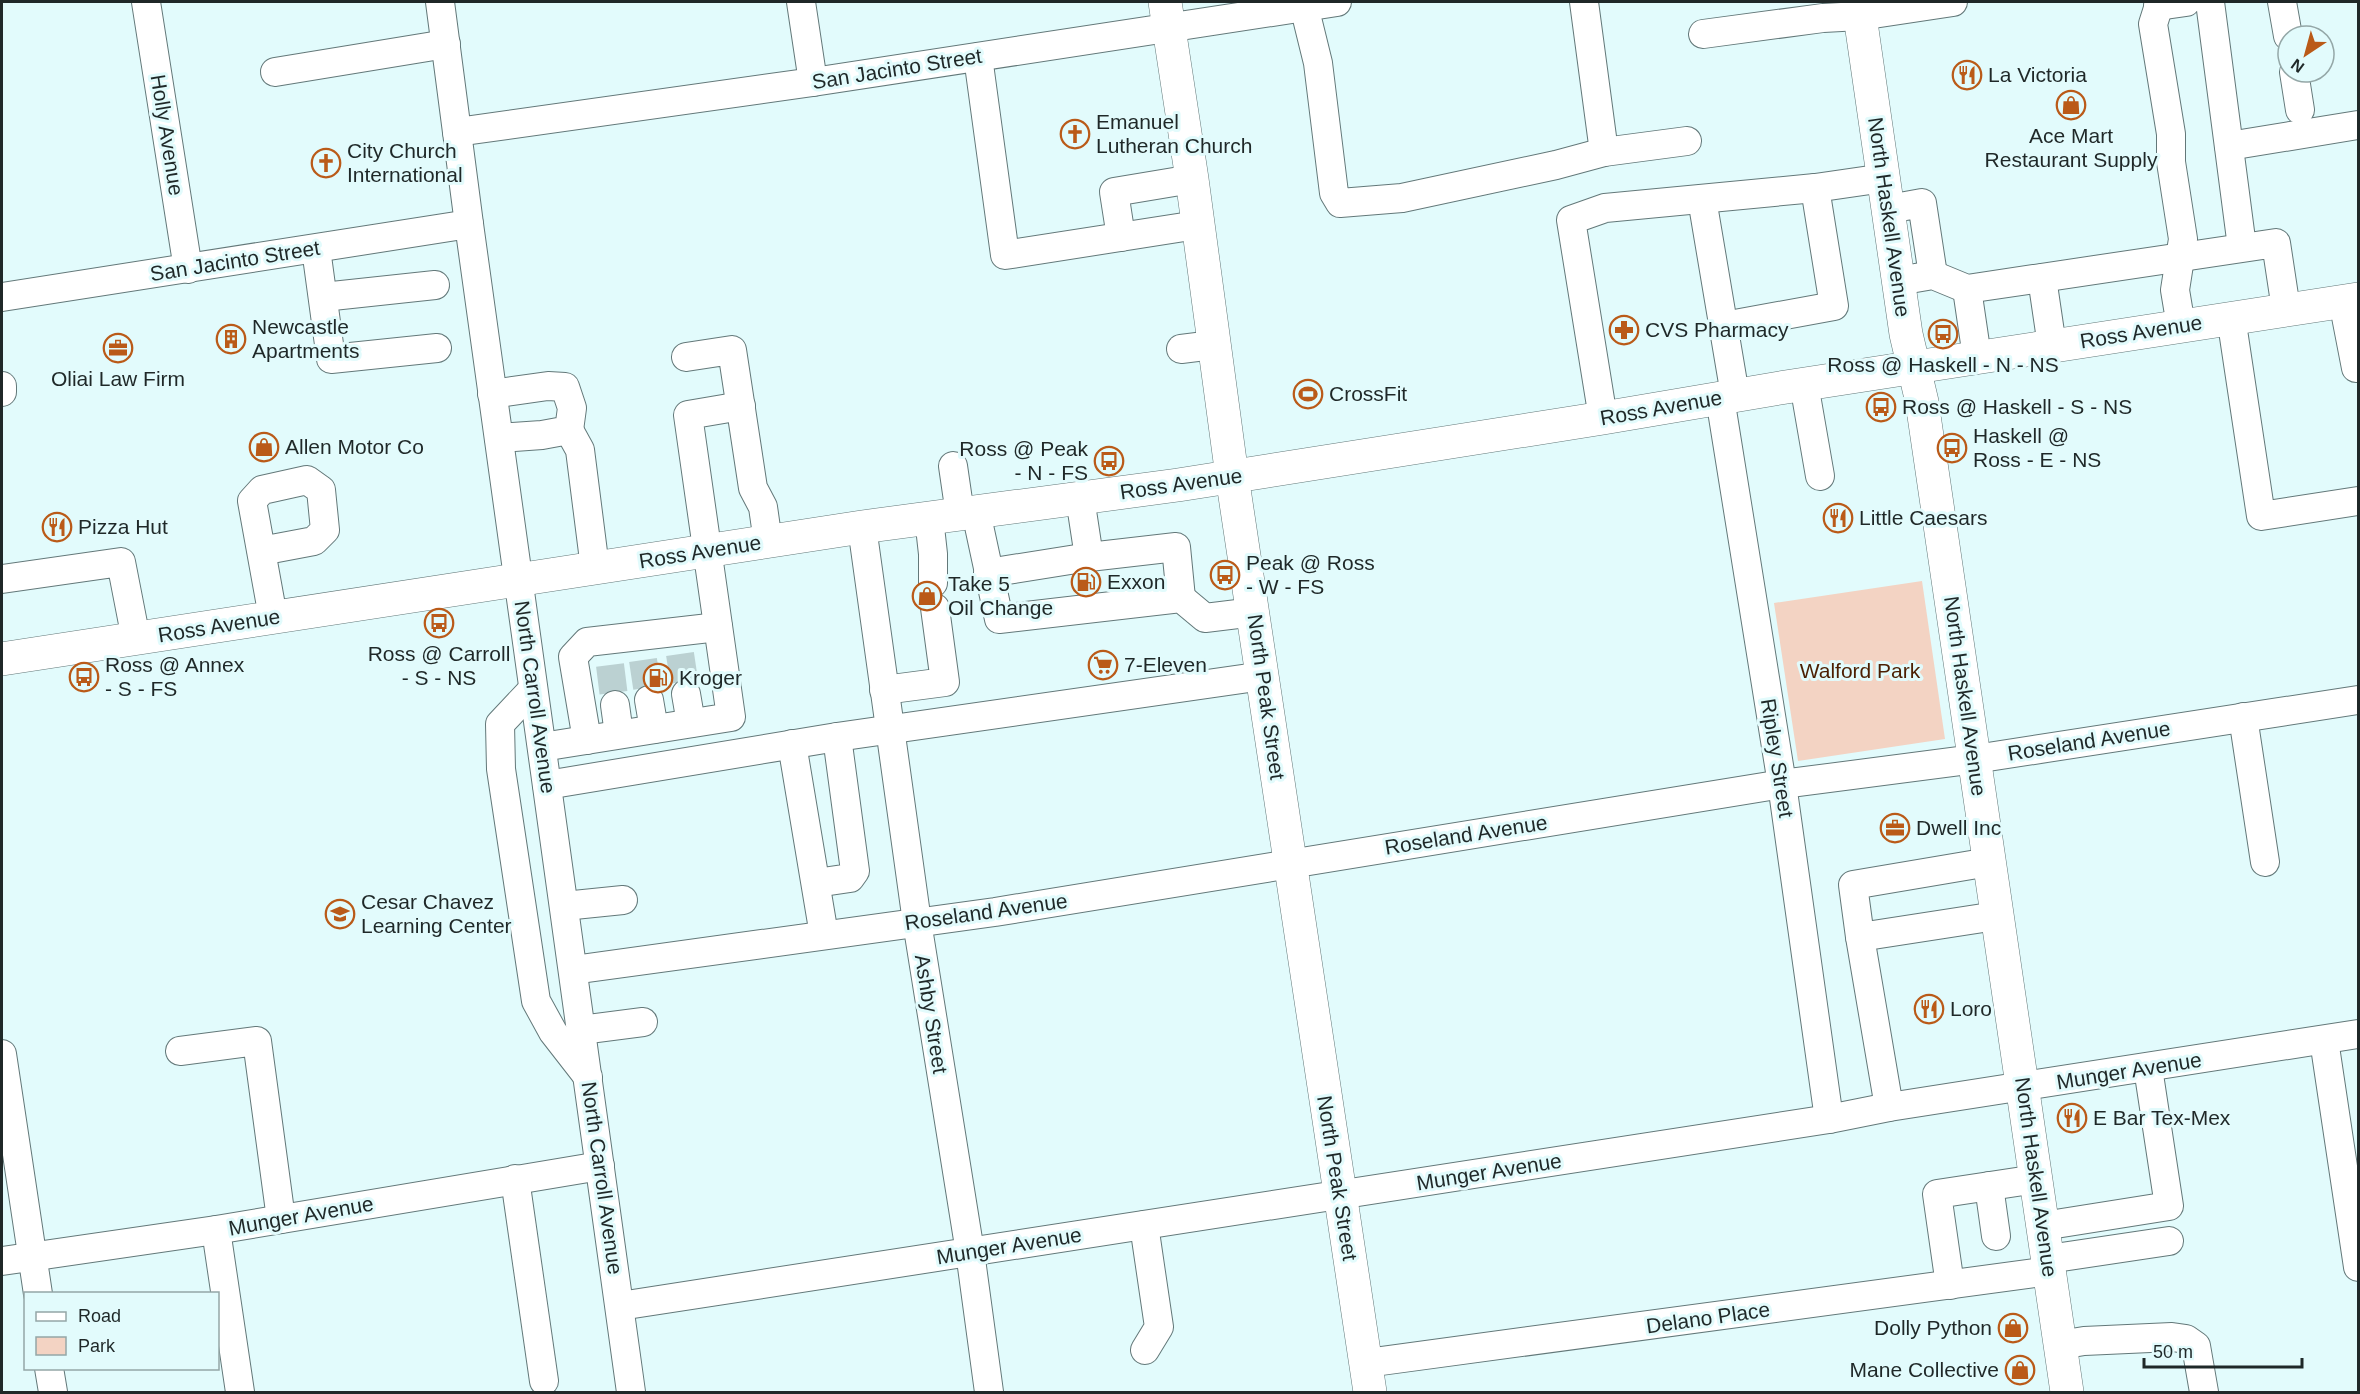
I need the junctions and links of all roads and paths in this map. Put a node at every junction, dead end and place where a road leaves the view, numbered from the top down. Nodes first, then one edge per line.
1 (146, 2) edge
2 (440, 2) edge
3 (801, 2) edge
4 (1337, 2) edge
5 (1584, 2) edge
6 (1953, 2) edge
7 (2210, 2) edge
8 (2282, 2) edge
9 (2168, 3) edge
10 (1304, 4) edge
11 (1859, 9) edge
12 (1167, 14) edge
13 (2286, 24) edge
14 (1703, 34) dead end
15 (446, 44) junction
16 (978, 57) junction
17 (275, 72) dead end
18 (813, 82) junction
19 (2296, 84) edge
20 (2301, 110) dead end
21 (2358, 124) edge
22 (457, 132) junction
23 (1687, 141) dead end
24 (2229, 146) junction
25 (1604, 152) junction
26 (1192, 179) junction
27 (1815, 188) junction
28 (1886, 193) junction
29 (1702, 199) junction
30 (469, 224) junction
31 (1197, 225) junction
32 (1121, 237) junction
33 (2242, 247) junction
34 (316, 249) junction
35 (2179, 257) junction
36 (188, 269) junction
37 (1934, 275) junction
38 (2042, 278) junction
39 (1898, 281) junction
40 (435, 285) dead end
41 (1967, 289) junction
42 (2, 297) edge
43 (322, 297) junction
44 (2351, 300) edge
45 (2286, 309) junction
46 (2231, 317) junction
47 (1724, 326) junction
48 (2181, 326) junction
49 (1213, 345) junction
50 (2052, 346) junction
51 (437, 348) dead end
52 (1180, 350) dead end
53 (686, 357) dead end
54 (1977, 357) junction
55 (1914, 368) junction
56 (2356, 368) dead end
57 (1804, 384) junction
58 (2, 386) edge
59 (2, 392) edge
60 (492, 394) junction
61 (1727, 397) junction
62 (741, 406) junction
63 (1602, 418) junction
64 (569, 430) junction
65 (498, 438) junction
66 (953, 466) dead end
67 (1232, 476) junction
68 (1820, 476) dead end
69 (1080, 498) junction
70 (2358, 501) edge
71 (955, 515) junction
72 (862, 527) junction
73 (768, 542) junction
74 (261, 550) dead end
75 (708, 551) junction
76 (1089, 557) junction
77 (596, 568) junction
78 (988, 573) junction
79 (2, 579) edge
80 (519, 580) junction
81 (1181, 598) junction
82 (1254, 612) junction
83 (273, 617) junction
84 (718, 627) junction
85 (136, 639) junction
86 (2, 659) edge
87 (1263, 676) junction
88 (533, 689) junction
89 (884, 690) junction
90 (686, 694) tunnel mouth
91 (2358, 699) edge
92 (649, 700) tunnel mouth
93 (615, 705) tunnel mouth
94 (2243, 717) junction
95 (691, 723) junction
96 (654, 729) junction
97 (890, 729) junction
98 (619, 735) junction
99 (837, 737) junction
100 (587, 740) junction
101 (792, 744) junction
102 (542, 747) junction
103 (1975, 759) junction
104 (1782, 784) junction
105 (547, 785) junction
106 (1989, 862) junction
107 (2265, 862) dead end
108 (1290, 864) junction
109 (816, 883) junction
110 (623, 900) dead end
111 (564, 906) junction
112 (1996, 916) junction
113 (917, 922) junction
114 (824, 935) junction
115 (1860, 937) junction
116 (573, 970) junction
117 (643, 1022) dead end
118 (581, 1030) junction
119 (2358, 1035) edge
120 (2324, 1040) junction
121 (180, 1051) dead end
122 (2, 1054) edge
123 (2148, 1068) junction
124 (588, 1077) junction
125 (2023, 1088) junction
126 (1889, 1107) junction
127 (1829, 1119) junction
128 (600, 1166) junction
129 (515, 1179) junction
130 (2036, 1179) junction
131 (1989, 1186) junction
132 (1340, 1196) junction
133 (281, 1219) junction
134 (1144, 1225) junction
135 (2043, 1226) junction
136 (216, 1230) junction
137 (1996, 1236) dead end
138 (2169, 1241) dead end
139 (970, 1252) junction
140 (32, 1257) junction
141 (2, 1261) edge
142 (2049, 1265) junction
143 (2358, 1267) edge
144 (1950, 1285) junction
145 (38, 1292) edge
146 (620, 1306) junction
147 (2060, 1345) junction
148 (1145, 1350) dead end
149 (49, 1370) edge
150 (1368, 1378) edge
151 (544, 1380) dead end
152 (53, 1392) edge
153 (240, 1392) edge
154 (631, 1392) edge
155 (988, 1392) edge
156 (2067, 1392) edge
157 (2204, 1392) edge

1 - 36 street, Holly Avenue
2 - 15 street, North Carroll Avenue
3 - 18 street
4 - 10 street, San Jacinto Street
5 - 25 street
6 - 11 street
7 - 24 street
8 - 13 street
9 - 35 street
10 - 12 street, San Jacinto Street
10 - 25 street
11 - 14 street
11 - 28 main road, North Haskell Avenue
12 - 16 street, San Jacinto Street
12 - 26 main road, North Peak Street
15 - 17 street
15 - 22 street, North Carroll Avenue
16 - 18 street, San Jacinto Street
16 - 32 street
18 - 22 street, San Jacinto Street
19 - 20 street
21 - 24 street
22 - 30 street, North Carroll Avenue
23 - 25 street
24 - 33 street
26 - 31 main road, North Peak Street
26 - 32 street
27 - 28 street
27 - 29 street
27 - 47 street
28 - 37 street
28 - 39 main road, North Haskell Avenue
29 - 47 street, Ripley Street
29 - 63 street
30 - 34 street, San Jacinto Street
30 - 60 street, North Carroll Avenue
31 - 32 street
31 - 49 main road, North Peak Street
33 - 35 street
33 - 45 street
34 - 36 street, San Jacinto Street
34 - 43 street
35 - 38 street
35 - 48 street
36 - 42 street, San Jacinto Street
37 - 39 street
37 - 41 street
38 - 41 street
38 - 50 street
39 - 55 main road, North Haskell Avenue
40 - 43 street
41 - 54 street
43 - 51 street
44 - 45 main road, Ross Avenue
44 - 56 street
45 - 46 main road, Ross Avenue
46 - 48 main road, Ross Avenue
46 - 70 street
47 - 61 street, Ripley Street
48 - 50 main road, Ross Avenue
49 - 52 street
49 - 67 main road, North Peak Street
50 - 54 main road, Ross Avenue
53 - 62 street
54 - 55 main road, Ross Avenue
55 - 57 main road, Ross Avenue
55 - 103 main road, North Haskell Avenue
57 - 61 main road, Ross Avenue
57 - 68 street
58 - 59 street
60 - 64 street
60 - 65 street, North Carroll Avenue
61 - 63 main road, Ross Avenue
61 - 104 street, Ripley Street
62 - 73 street
62 - 75 street
63 - 67 main road, Ross Avenue
64 - 65 street
64 - 77 street
65 - 80 street, North Carroll Avenue
66 - 71 street
67 - 69 main road, Ross Avenue
67 - 82 main road, North Peak Street
69 - 71 main road, Ross Avenue
69 - 76 street
71 - 72 main road, Ross Avenue
71 - 78 street
71 - 89 street
72 - 73 main road, Ross Avenue
72 - 89 street, Ashby Street
73 - 75 main road, Ross Avenue
74 - 83 street
75 - 77 main road, Ross Avenue
75 - 84 street
76 - 78 street
76 - 81 street
77 - 80 main road, Ross Avenue
78 - 81 street
79 - 85 street
80 - 83 main road, Ross Avenue
80 - 88 street, North Carroll Avenue
81 - 82 street
82 - 87 main road, North Peak Street
83 - 85 main road, Ross Avenue
84 - 95 street
84 - 100 street
85 - 86 main road, Ross Avenue
87 - 97 street
87 - 108 main road, North Peak Street
88 - 102 street, North Carroll Avenue
88 - 124 street
89 - 97 street, Ashby Street
90 - 95 street
91 - 94 street, Roseland Avenue
92 - 96 street
93 - 98 street
94 - 103 street, Roseland Avenue
94 - 107 street
95 - 96 street
96 - 98 street
97 - 99 street
97 - 113 street, Ashby Street
98 - 100 street
99 - 101 street
99 - 109 street
100 - 102 street
101 - 105 street
101 - 109 street
102 - 105 street, North Carroll Avenue
103 - 104 street, Roseland Avenue
103 - 106 main road, North Haskell Avenue
104 - 108 street, Roseland Avenue
104 - 127 street, Ripley Street
105 - 111 street, North Carroll Avenue
106 - 112 main road, North Haskell Avenue
106 - 115 street
108 - 113 street, Roseland Avenue
108 - 132 main road, North Peak Street
109 - 114 street
110 - 111 street
111 - 116 street, North Carroll Avenue
112 - 115 street
112 - 125 main road, North Haskell Avenue
113 - 114 street, Roseland Avenue
113 - 139 street, Ashby Street
114 - 116 street, Roseland Avenue
115 - 126 street
116 - 118 street, North Carroll Avenue
117 - 118 street
118 - 124 street, North Carroll Avenue
119 - 120 street, Munger Avenue
120 - 123 street, Munger Avenue
120 - 143 street
121 - 133 street
122 - 140 street
123 - 125 street, Munger Avenue
123 - 135 street
124 - 128 street, North Carroll Avenue
125 - 126 street, Munger Avenue
125 - 130 main road, North Haskell Avenue
126 - 127 street, Munger Avenue
127 - 132 street, Munger Avenue
128 - 129 street, Munger Avenue
128 - 146 street, North Carroll Avenue
129 - 133 street, Munger Avenue
129 - 151 street
130 - 131 street
130 - 135 main road, North Haskell Avenue
131 - 137 street
131 - 144 street
132 - 134 street, Munger Avenue
132 - 150 main road, North Peak Street
133 - 136 street, Munger Avenue
134 - 139 street, Munger Avenue
134 - 148 street
135 - 142 main road, North Haskell Avenue
136 - 140 street, Munger Avenue
136 - 153 street
138 - 142 street, Delano Place
139 - 146 street, Munger Avenue
139 - 155 street, Ashby Street
140 - 141 street, Munger Avenue
140 - 145 street
142 - 144 street, Delano Place
142 - 147 main road, North Haskell Avenue
144 - 150 street, Delano Place
146 - 154 street, North Carroll Avenue
147 - 156 main road, North Haskell Avenue
147 - 157 street
149 - 152 street

